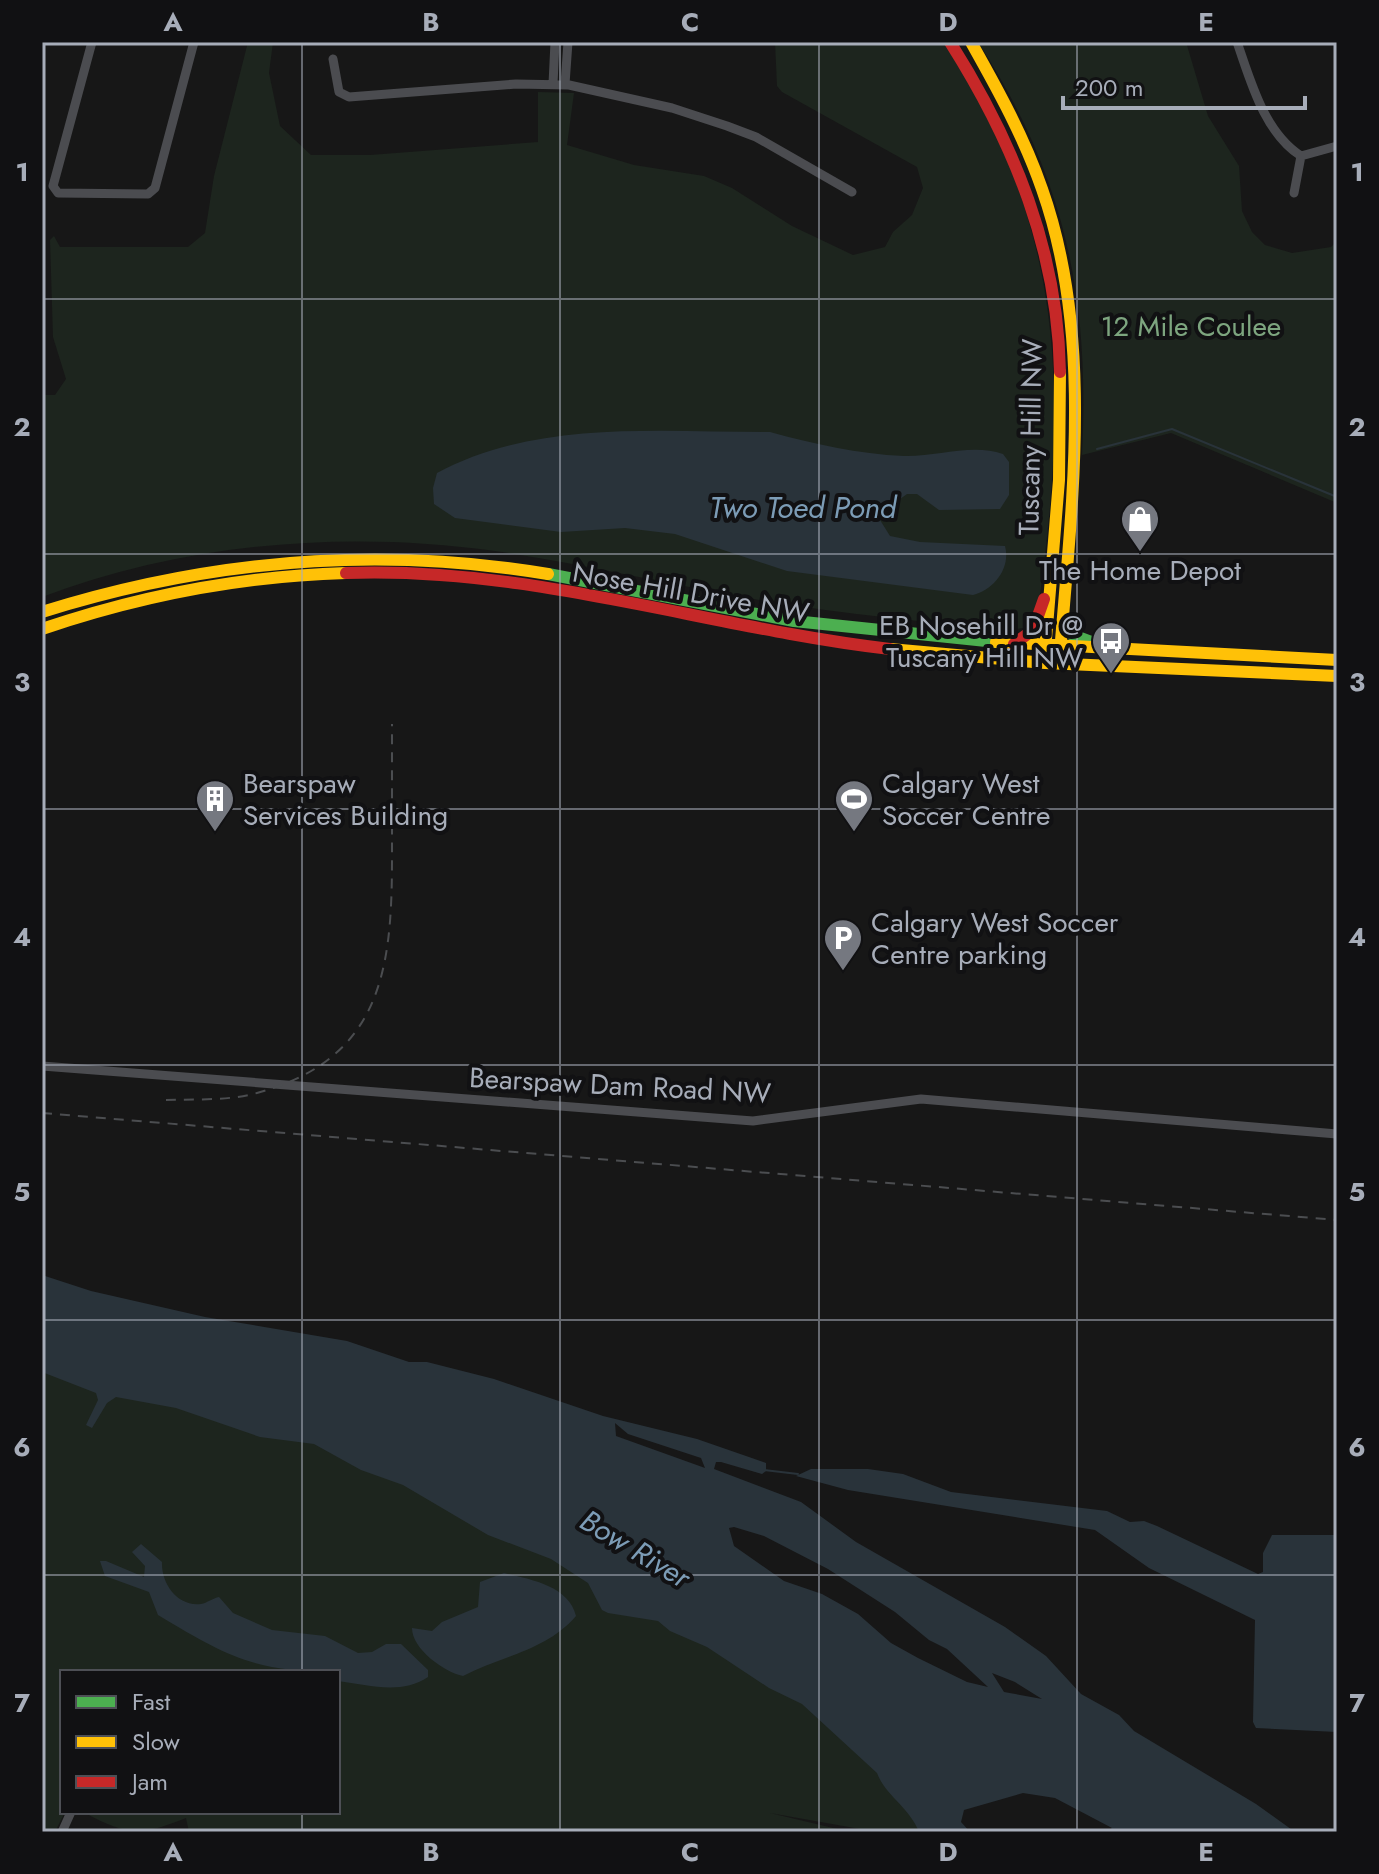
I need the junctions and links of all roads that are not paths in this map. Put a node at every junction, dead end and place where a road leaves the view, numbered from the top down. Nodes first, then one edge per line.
1 (92, 42) edge
2 (194, 42) edge
3 (555, 42) edge
4 (568, 42) edge
5 (950, 42) edge
6 (971, 42) edge
7 (1237, 42) edge
8 (333, 59) dead end
9 (559, 84) junction
10 (1337, 146) edge
11 (1301, 156) junction
12 (852, 192) dead end
13 (1294, 193) dead end
14 (1049, 576) junction
15 (42, 612) edge
16 (1063, 620) junction
17 (42, 629) edge
18 (1014, 644) junction
19 (1045, 647) junction
20 (1061, 647) junction
21 (1148, 653) junction
22 (1337, 660) edge
23 (1044, 663) junction
24 (1059, 664) junction
25 (1337, 676) edge
26 (42, 1066) edge
27 (1337, 1134) edge

1 - 2 street
3 - 9 street
4 - 9 street
5 - 14 street, Tuscany Hill NW
6 - 16 street, Tuscany Hill NW
7 - 11 street
8 - 9 street
9 - 12 street
10 - 11 street
11 - 13 street
14 - 18 street
14 - 19 street, Tuscany Hill NW
15 - 18 street, Nose Hill Drive NW
16 - 20 street, Tuscany Hill NW
16 - 21 street
17 - 23 street, Nose Hill Drive NW
18 - 19 street, Nose Hill Drive NW
19 - 20 street, Nose Hill Drive NW
19 - 23 street, Tuscany Hill NW
20 - 21 street, Nose Hill Drive NW
20 - 24 street, Tuscany Hill NW
21 - 22 street, Nose Hill Drive NW
23 - 24 street, Nose Hill Drive NW
24 - 25 street, Nose Hill Drive NW
26 - 27 street, Bearspaw Dam Road NW

